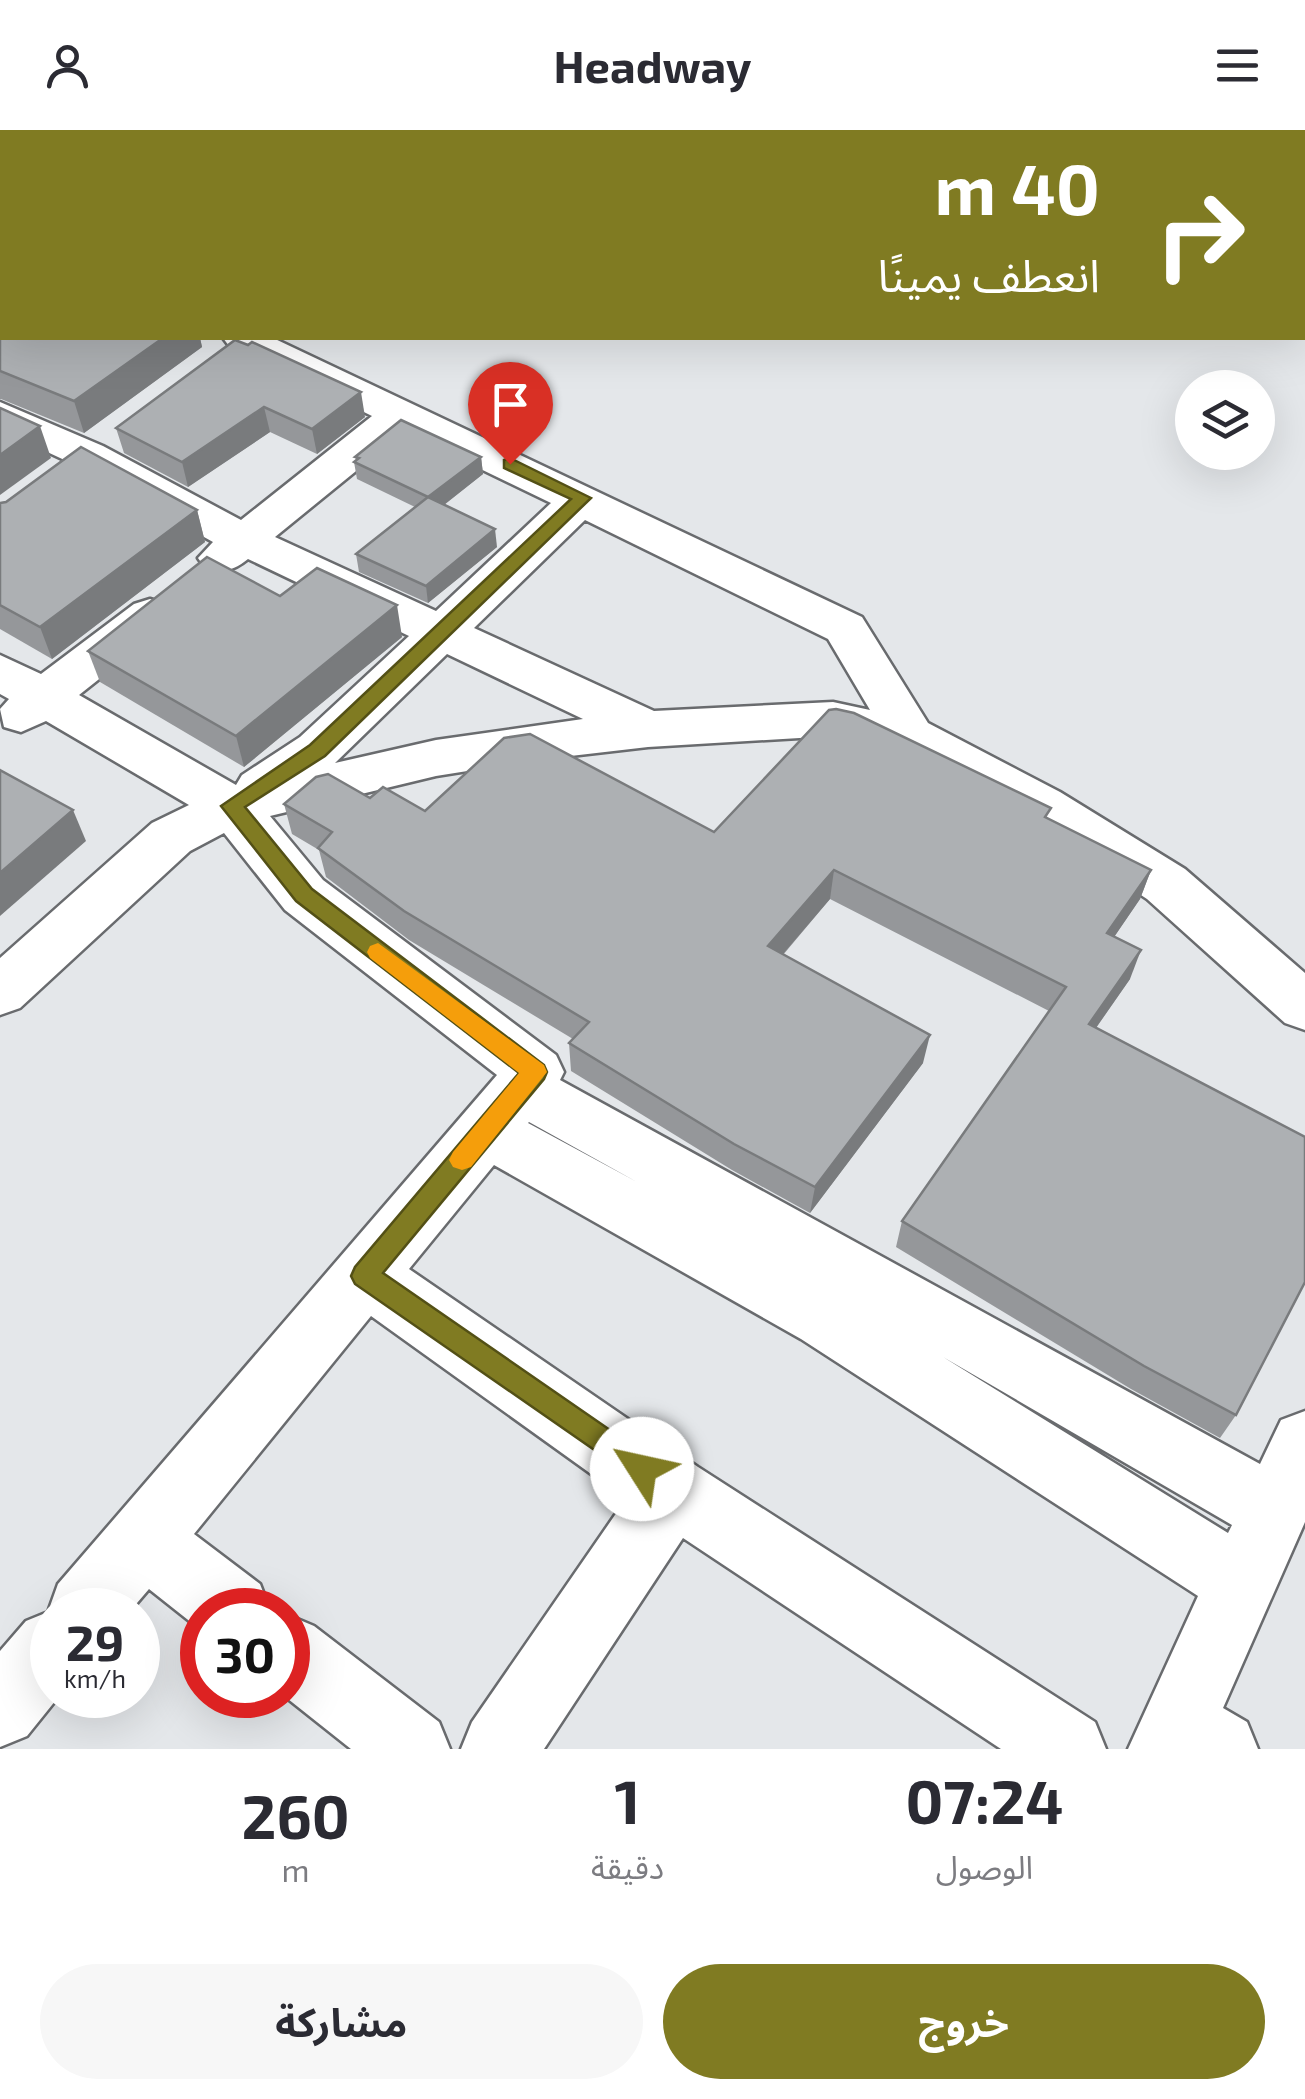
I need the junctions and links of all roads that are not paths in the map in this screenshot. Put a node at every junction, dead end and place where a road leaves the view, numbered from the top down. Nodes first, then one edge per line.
1 (234, 346) edge
2 (402, 413) junction
3 (0, 414) edge
4 (582, 498) junction
5 (244, 540) junction
6 (440, 634) junction
7 (16, 698) edge
8 (648, 729) junction
9 (910, 736) junction
10 (232, 806) junction
11 (0, 992) edge
12 (1305, 1007) edge
13 (504, 1109) junction
14 (364, 1276) junction
15 (1305, 1446) edge
16 (673, 1491) junction
17 (1274, 1510) junction
18 (144, 1540) junction
19 (1242, 1583) junction
20 (103, 1588) edge
21 (206, 1588) edge
22 (310, 1669) edge
23 (30, 1673) edge
24 (0, 1709) edge
25 (1188, 1740) edge
26 (412, 1749) edge
27 (499, 1749) edge
28 (1068, 1749) edge

1 - 2 street
2 - 4 street
2 - 5 street
3 - 5 street
4 - 6 street
4 - 9 street
5 - 6 street
5 - 7 street
6 - 8 street
6 - 10 street
7 - 10 street
8 - 9 street
8 - 10 street
9 - 12 street
10 - 11 street
10 - 13 street
13 - 14 street
13 - 17 street
13 - 19 street
14 - 16 street
14 - 18 street
15 - 17 street
16 - 27 street
16 - 28 street
17 - 19 street
18 - 20 street
18 - 21 street
19 - 25 street
22 - 26 street
23 - 24 street

